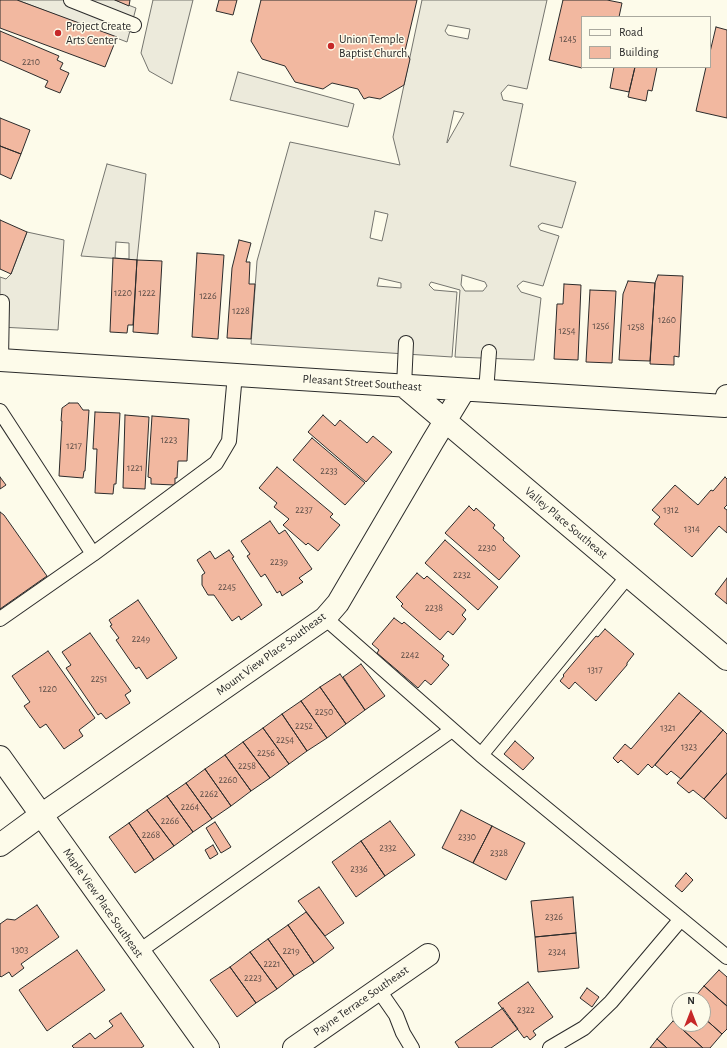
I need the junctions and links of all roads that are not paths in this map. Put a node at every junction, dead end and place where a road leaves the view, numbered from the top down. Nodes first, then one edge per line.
1 (72, 0) edge
2 (134, 25) dead end
3 (2, 302) dead end
4 (406, 343) dead end
5 (489, 352) dead end
6 (0, 360) edge
7 (235, 374) junction
8 (404, 386) junction
9 (464, 390) junction
10 (486, 392) junction
11 (726, 403) edge
12 (0, 411) edge
13 (445, 420) junction
14 (93, 554) junction
15 (628, 576) junction
16 (325, 618) junction
17 (0, 619) edge
18 (727, 659) edge
19 (452, 730) junction
20 (481, 755) junction
21 (0, 757) edge
22 (41, 815) junction
23 (0, 845) edge
24 (681, 919) junction
25 (138, 952) junction
26 (428, 954) dead end
27 (727, 957) edge
28 (378, 989) junction
29 (208, 1048) edge
30 (294, 1048) edge
31 (412, 1048) edge
32 (550, 1048) edge

1 - 2 lane
3 - 6 lane
4 - 8 lane
5 - 10 lane
6 - 7 street, Pleasant Street Southeast
7 - 8 street, Pleasant Street Southeast
7 - 14 lane
8 - 9 street, Pleasant Street Southeast
8 - 13 street, Valley Place Southeast
9 - 10 street, Pleasant Street Southeast
9 - 13 street, Mount View Place Southeast
10 - 11 street, Pleasant Street Southeast
12 - 14 lane
13 - 15 street, Valley Place Southeast
13 - 16 street, Mount View Place Southeast
14 - 17 lane
15 - 18 street, Valley Place Southeast
15 - 20 lane
16 - 19 lane
16 - 22 street, Mount View Place Southeast
19 - 20 lane
19 - 25 lane
20 - 24 lane
21 - 22 street, Maple View Place Southeast
22 - 23 street, Mount View Place Southeast
22 - 25 street, Maple View Place Southeast
24 - 27 lane
24 - 32 lane
25 - 29 street, Maple View Place Southeast
26 - 28 street, Payne Terrace Southeast
28 - 30 street, Payne Terrace Southeast
28 - 31 lane

